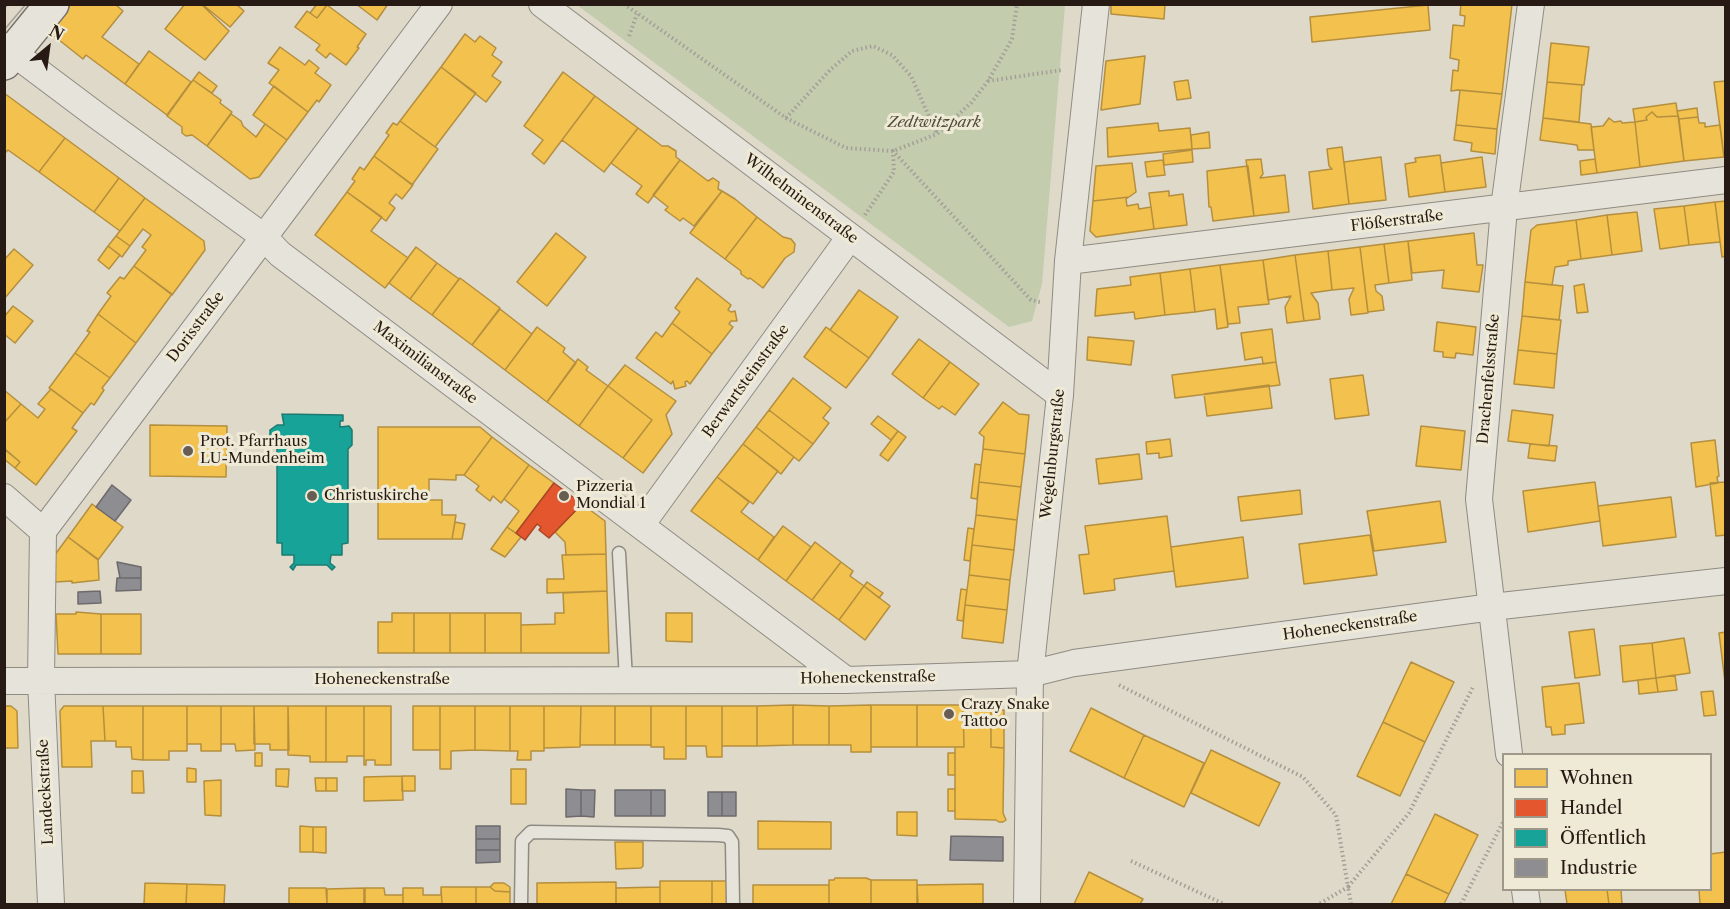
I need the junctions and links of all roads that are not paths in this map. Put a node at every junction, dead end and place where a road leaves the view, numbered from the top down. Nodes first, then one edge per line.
1 (52, 4) edge
2 (440, 4) edge
3 (542, 4) edge
4 (1096, 4) edge
5 (1531, 4) edge
6 (7, 54) edge
7 (1725, 180) edge
8 (1504, 208) junction
9 (264, 237) junction
10 (850, 237) junction
11 (1068, 261) junction
12 (1060, 395) junction
13 (4, 497) edge
14 (641, 525) junction
15 (43, 531) junction
16 (619, 553) dead end
17 (1725, 581) edge
18 (1492, 607) junction
19 (1030, 674) junction
20 (41, 680) junction
21 (626, 680) junction
22 (846, 680) junction
23 (4, 681) edge
24 (1509, 753) edge
25 (51, 904) edge
26 (521, 904) edge
27 (733, 904) edge
28 (1027, 904) edge

1 - 6 street
2 - 9 street, Dorisstraße
3 - 10 street, Wilhelminenstraße
4 - 11 street, Wegelnburgstraße
5 - 8 street, Drachenfelsstraße
6 - 9 street, Maximilianstraße
7 - 8 street, Flößerstraße
8 - 11 street, Flößerstraße
8 - 18 street, Drachenfelsstraße
9 - 14 street, Maximilianstraße
9 - 15 street, Dorisstraße
10 - 12 street, Wilhelminenstraße
10 - 14 street, Berwartsteinstraße
11 - 12 street, Wegelnburgstraße
12 - 19 street, Wegelnburgstraße
13 - 15 street
14 - 22 street, Maximilianstraße
15 - 20 street
16 - 21 lane
17 - 18 street, Hoheneckenstraße
18 - 19 street, Hoheneckenstraße
18 - 24 street, Drachenfelsstraße
19 - 22 street, Hoheneckenstraße
19 - 28 street, Wegelnburgstraße
20 - 21 street, Hoheneckenstraße
20 - 23 street, Hoheneckenstraße
20 - 25 street, Landeckstraße
21 - 22 street, Hoheneckenstraße
26 - 27 lane

